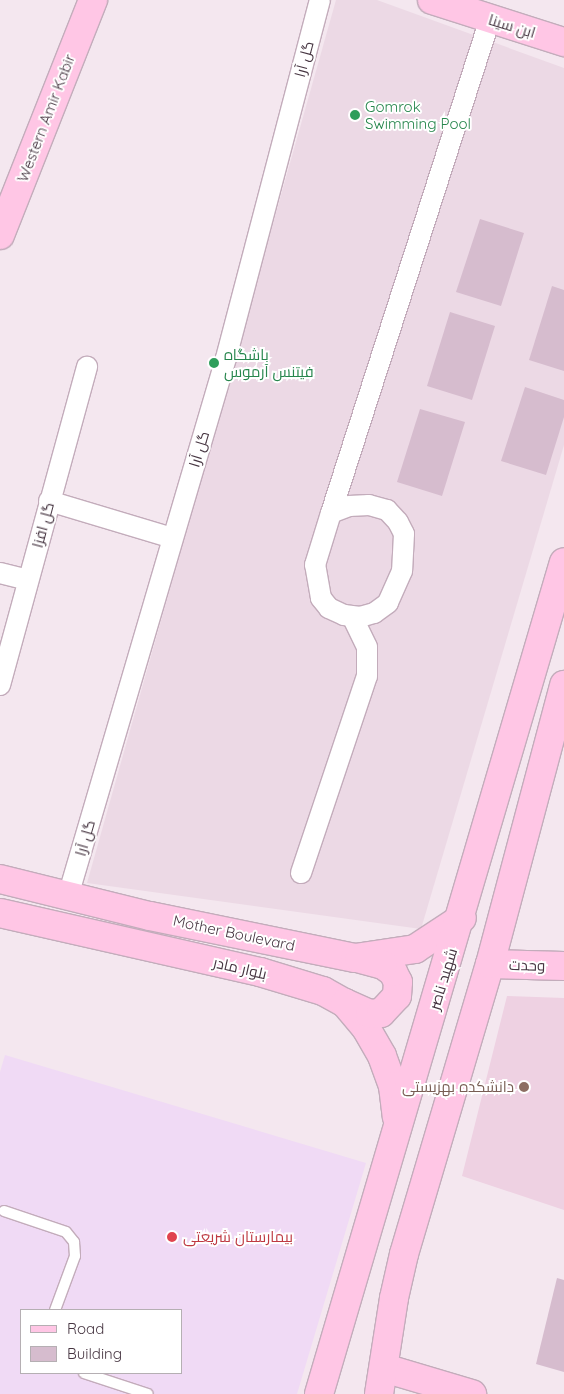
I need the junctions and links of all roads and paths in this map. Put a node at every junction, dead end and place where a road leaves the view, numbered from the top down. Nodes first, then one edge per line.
1 (93, 0) edge
2 (320, 0) edge
3 (432, 0) edge
4 (490, 18) junction
5 (564, 42) edge
6 (0, 236) edge
7 (87, 367) dead end
8 (49, 501) junction
9 (332, 513) junction
10 (172, 538) junction
11 (564, 562) edge
12 (0, 573) edge
13 (28, 580) junction
14 (352, 616) junction
15 (0, 685) edge
16 (561, 694) edge
17 (524, 695) junction
18 (556, 744) edge
19 (301, 873) dead end
20 (0, 879) edge
21 (68, 896) junction
22 (0, 913) edge
23 (462, 918) junction
24 (355, 958) junction
25 (490, 964) junction
26 (564, 966) edge
27 (345, 1003) junction
28 (398, 1123) junction
29 (4, 1211) dead end
30 (55, 1309) edge
31 (384, 1368) junction
32 (87, 1374) edge
33 (148, 1394) edge
34 (319, 1394) edge
35 (379, 1394) edge
36 (472, 1394) edge

1 - 6 main road, Western Amir Kabir
2 - 10 street, گل آرا
3 - 4 main road, ابن سینا
4 - 5 main road, ابن سینا
4 - 9 street
7 - 8 street, گل افزا
8 - 10 street
8 - 13 street, گل افزا
9 - 14 street
9 - 14 street
10 - 21 street, گل آرا
11 - 17 main road, شهید ناصر
12 - 13 street
13 - 15 street, گل افزا
14 - 19 street
16 - 17 main road
16 - 18 main road
17 - 23 main road, شهید ناصر
18 - 25 main road
20 - 21 main road, Mother Boulevard
21 - 24 main road, Mother Boulevard
22 - 27 main road, بلوار مادر
23 - 24 main road, Mother Boulevard
23 - 28 main road, شهید ناصر
24 - 27 main road, بلوار مادر
25 - 26 main road, وحدت
25 - 31 main road
27 - 28 main road
28 - 34 main road, شهید ناصر
29 - 30 lane
31 - 35 main road
31 - 36 main road
32 - 33 lane

